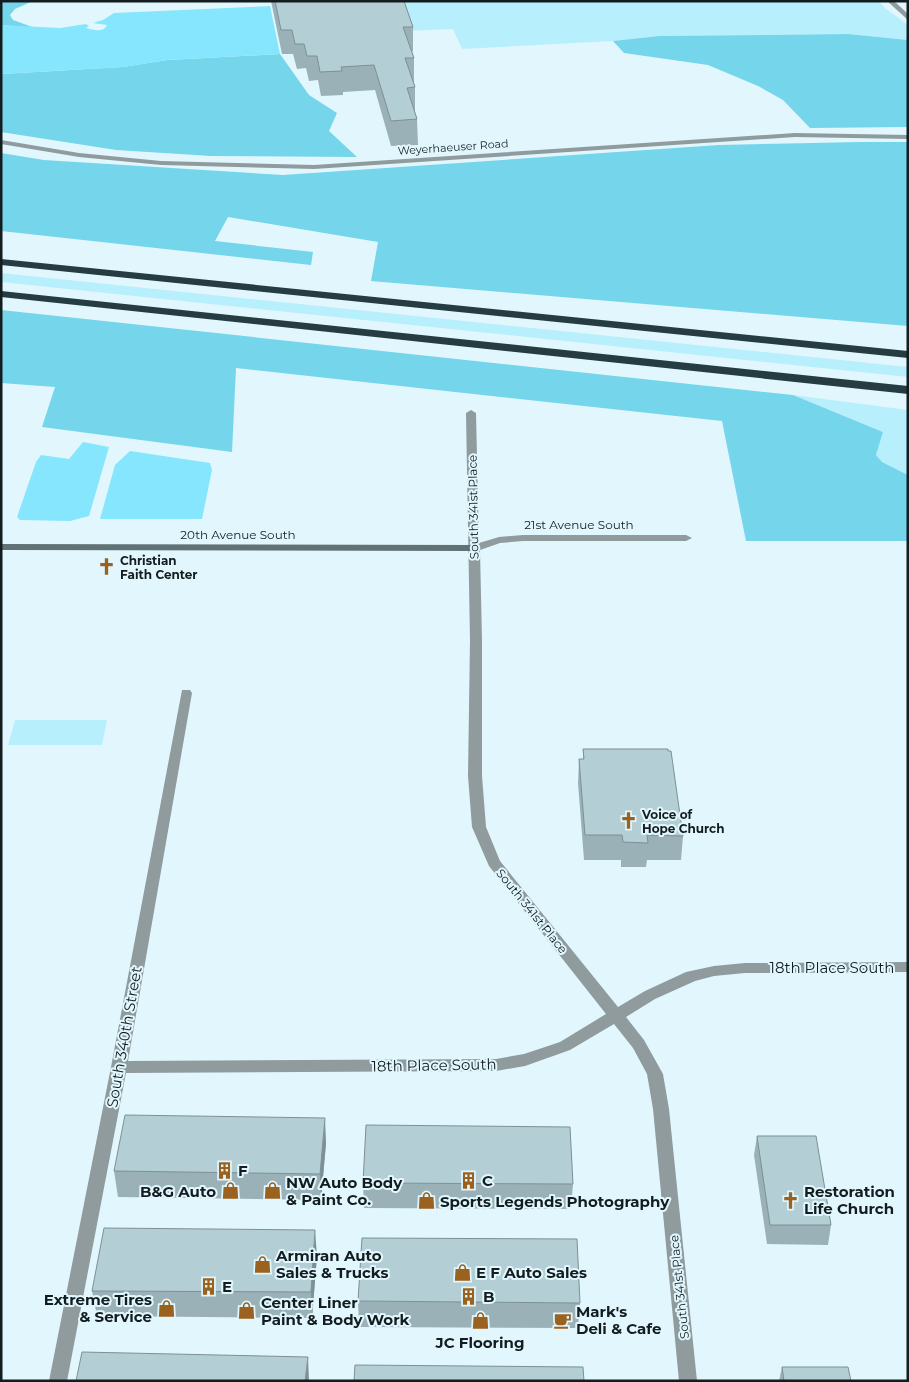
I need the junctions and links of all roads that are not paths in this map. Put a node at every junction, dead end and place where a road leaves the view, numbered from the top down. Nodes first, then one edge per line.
1 (890, 1) edge
2 (908, 18) edge
3 (908, 137) edge
4 (1, 142) edge
5 (1, 262) edge
6 (1, 294) edge
7 (590, 322) junction
8 (908, 345) edge
9 (908, 355) edge
10 (908, 390) edge
11 (471, 413) dead end
12 (686, 538) dead end
13 (1, 547) edge
14 (474, 548) junction
15 (186, 693) dead end
16 (908, 967) edge
17 (618, 1016) junction
18 (119, 1067) junction
19 (58, 1381) edge
20 (688, 1381) edge

1 - 2 street
3 - 4 street, Weyerhaeuser Road
5 - 7 highway
6 - 10 highway
7 - 8 highway
7 - 9 highway
11 - 14 street, South 341st Place
12 - 14 street, 21st Avenue South
13 - 14 street, 20th Avenue South
14 - 17 street, South 341st Place
15 - 18 street, South 340th Street
16 - 17 street, 18th Place South
17 - 18 street, 18th Place South
17 - 20 street, South 341st Place
18 - 19 street, South 340th Street

